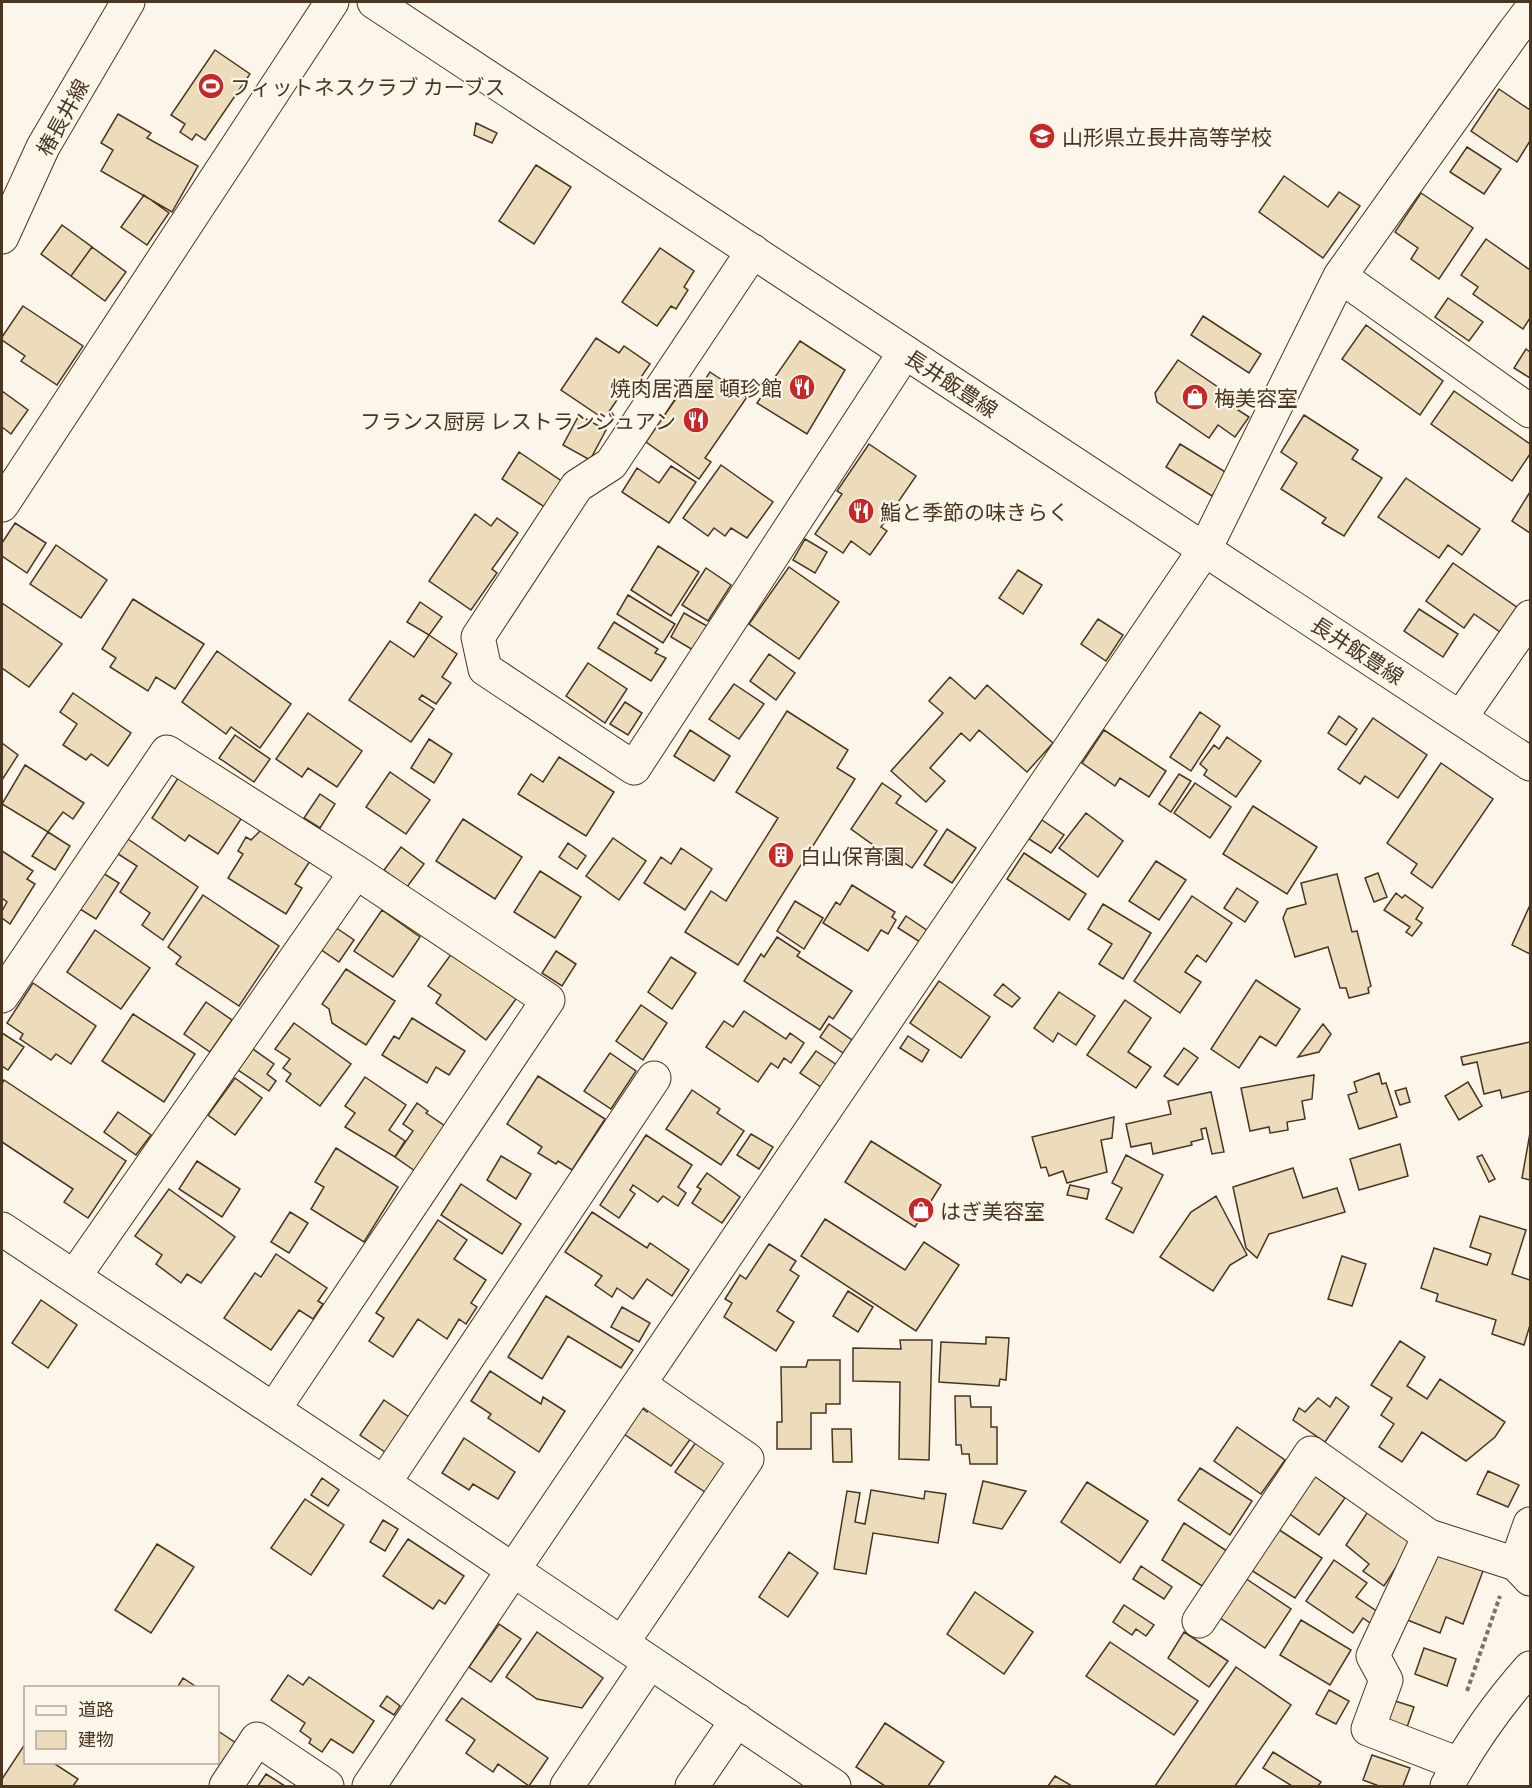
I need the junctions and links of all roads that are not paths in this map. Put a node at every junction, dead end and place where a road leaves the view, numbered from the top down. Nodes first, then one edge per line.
1 (128, 2) edge
2 (332, 2) edge
3 (374, 2) edge
4 (1530, 11) edge
5 (2, 237) edge
6 (753, 251) junction
7 (1340, 276) junction
8 (905, 352) junction
9 (1530, 411) edge
10 (5, 490) edge
11 (1205, 549) junction
12 (1530, 616) edge
13 (1461, 717) junction
14 (1530, 764) edge
15 (356, 872) junction
16 (2, 996) edge
17 (654, 1078) dead end
18 (2, 1228) edge
19 (74, 1277) junction
20 (639, 1384) junction
21 (274, 1409) junction
22 (384, 1483) junction
23 (1530, 1524) edge
24 (1429, 1536) junction
25 (513, 1570) junction
26 (1523, 1572) edge
27 (1199, 1621) dead end
28 (622, 1643) junction
29 (650, 1662) junction
30 (1530, 1668) edge
31 (737, 1720) junction
32 (1453, 1775) edge
33 (226, 1786) edge
34 (327, 1786) edge
35 (369, 1786) edge
36 (567, 1786) edge
37 (692, 1786) edge
38 (834, 1786) edge

1 - 5 main road, 椿長井線
2 - 10 main road
3 - 6 main road, 長井飯豊線
4 - 7 main road
6 - 8 main road, 長井飯豊線
6 - 8 main road
7 - 9 main road
7 - 11 main road
8 - 11 main road, 長井飯豊線
11 - 13 main road, 長井飯豊線
11 - 20 main road
12 - 13 main road
13 - 14 main road, 長井飯豊線
15 - 16 main road
15 - 19 main road
15 - 21 main road
17 - 22 main road
18 - 19 main road
19 - 21 main road
20 - 25 main road
20 - 28 main road
21 - 22 main road
22 - 25 main road
23 - 26 main road
24 - 26 main road
24 - 27 main road
24 - 32 main road
25 - 28 main road
25 - 35 main road
28 - 29 main road
29 - 31 main road
29 - 36 main road
30 - 32 main road
31 - 37 main road
31 - 38 main road
33 - 34 main road

